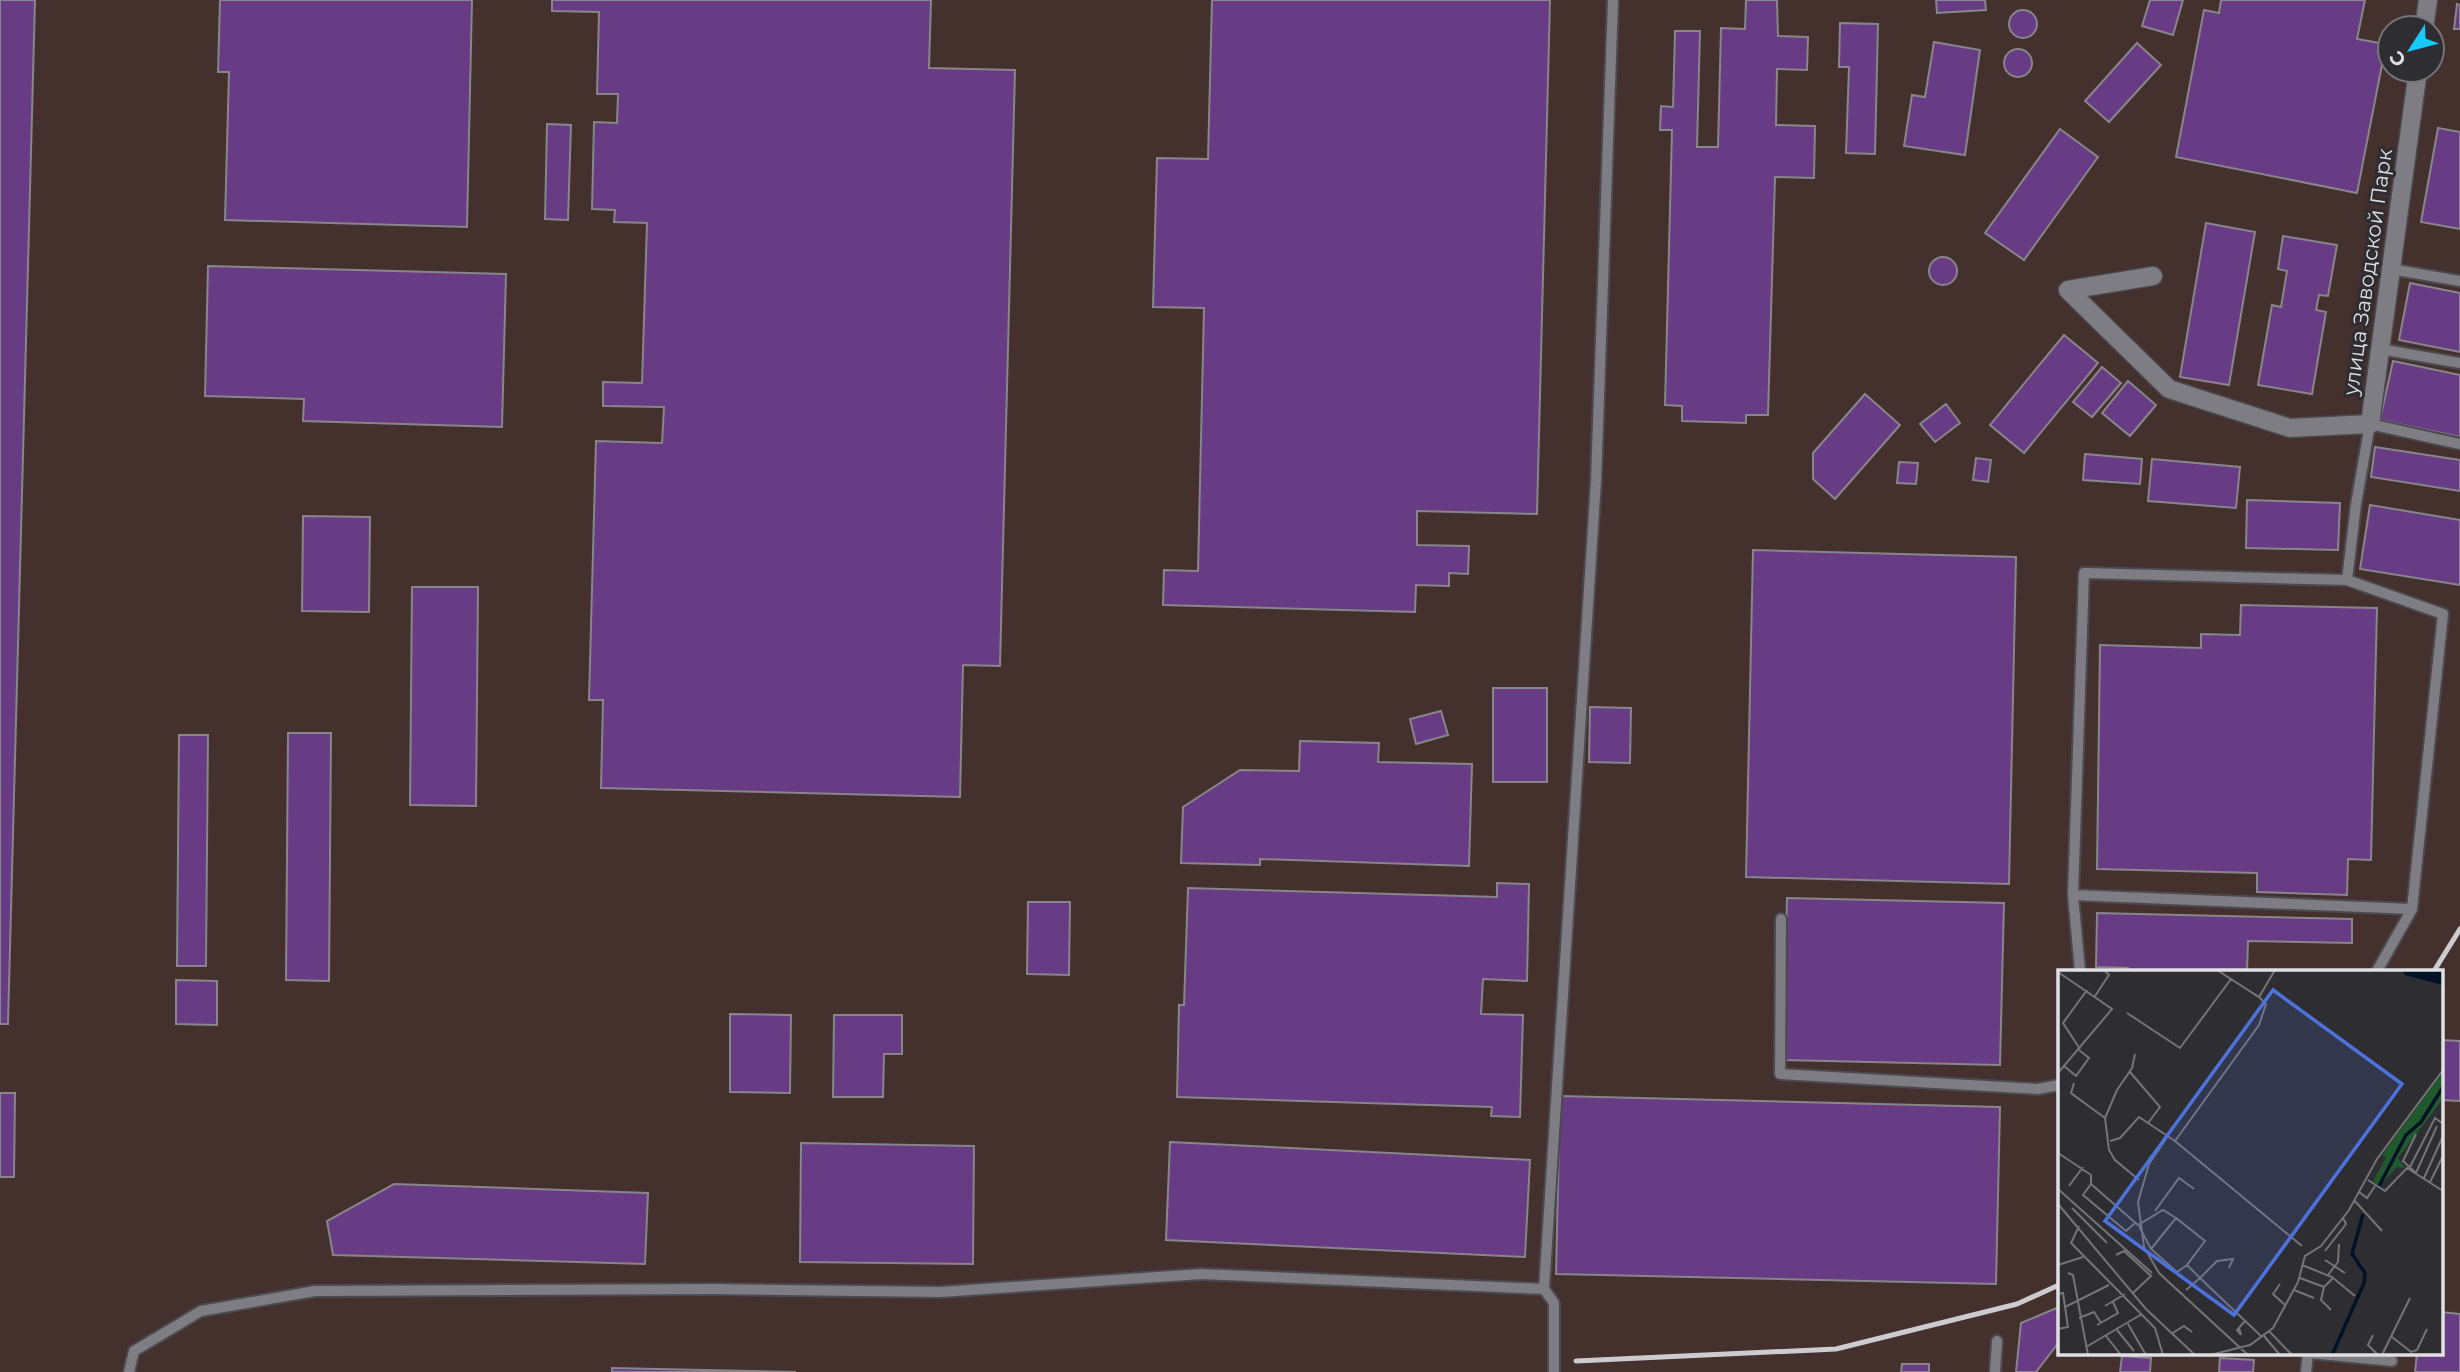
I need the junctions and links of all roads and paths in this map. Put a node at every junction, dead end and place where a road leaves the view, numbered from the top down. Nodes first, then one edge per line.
1 (1613, 0) edge
2 (2416, 84) edge
3 (2391, 269) junction
4 (2153, 276) dead end
5 (2460, 281) edge
6 (2380, 349) junction
7 (2460, 363) edge
8 (2370, 424) junction
9 (2460, 444) edge
10 (2347, 580) junction
11 (2073, 895) junction
12 (2413, 909) junction
13 (1781, 919) dead end
14 (2080, 970) edge
15 (2378, 970) edge
16 (2058, 1086) edge
17 (1544, 1289) junction
18 (1997, 1341) dead end
19 (2309, 1354) edge
20 (2318, 1354) edge
21 (2392, 1362) edge
22 (129, 1372) edge
23 (1554, 1372) edge
24 (1995, 1372) edge
25 (2306, 1372) edge

1 - 17 lane
2 - 3 street, улица Заводской Парк
3 - 5 lane
3 - 6 street, улица Заводской Парк
4 - 8 street, улица Заводской Парк
6 - 7 lane
6 - 8 street, улица Заводской Парк
8 - 9 lane
8 - 10 lane
10 - 11 lane
10 - 12 lane
11 - 12 lane
11 - 14 lane
12 - 15 lane
13 - 16 lane
17 - 22 lane
17 - 23 lane
18 - 24 lane
19 - 25 lane
20 - 21 lane

